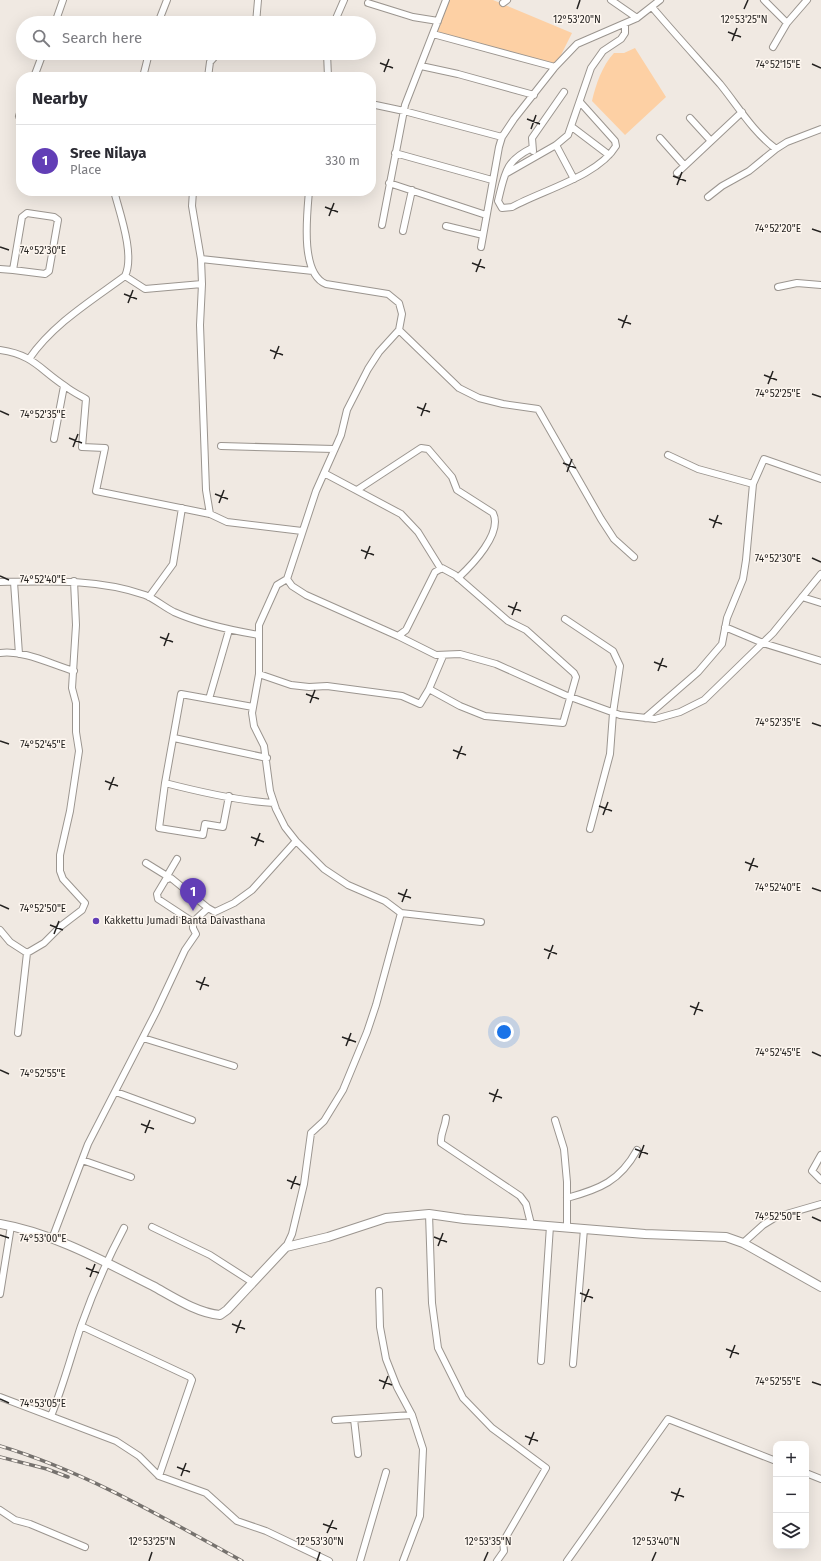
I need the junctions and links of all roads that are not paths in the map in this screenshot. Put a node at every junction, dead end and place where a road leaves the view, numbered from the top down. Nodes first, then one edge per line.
1 (63, 0) edge
2 (167, 0) edge
3 (258, 0) edge
4 (344, 0) edge
5 (446, 0) edge
6 (611, 0) edge
7 (660, 0) edge
8 (764, 0) edge
9 (807, 0) edge
10 (368, 3) dead end
11 (652, 7) junction
12 (57, 16) edge
13 (161, 16) edge
14 (257, 16) edge
15 (337, 16) edge
16 (637, 18) junction
17 (438, 21) junction
18 (787, 23) junction
19 (625, 24) junction
20 (614, 29) junction
21 (433, 34) junction
22 (612, 43) junction
23 (773, 47) dead end
24 (41, 60) edge
25 (147, 60) edge
26 (212, 60) edge
27 (327, 60) edge
28 (421, 66) junction
29 (555, 67) junction
30 (36, 72) edge
31 (144, 72) edge
32 (209, 72) edge
33 (328, 72) edge
34 (564, 92) dead end
35 (534, 95) junction
36 (580, 102) junction
37 (376, 105) edge
38 (404, 111) junction
39 (742, 112) junction
40 (690, 118) dead end
41 (572, 127) junction
42 (821, 130) edge
43 (502, 137) junction
44 (660, 138) dead end
45 (711, 141) junction
46 (556, 145) junction
47 (532, 148) junction
48 (776, 149) junction
49 (395, 153) junction
50 (609, 155) junction
51 (536, 156) junction
52 (684, 165) junction
53 (677, 172) dead end
54 (507, 173) junction
55 (574, 179) junction
56 (492, 180) junction
57 (389, 183) junction
58 (412, 190) junction
59 (115, 196) edge
60 (193, 196) edge
61 (309, 196) edge
62 (708, 197) dead end
63 (486, 215) junction
64 (382, 225) dead end
65 (446, 226) dead end
66 (403, 231) dead end
67 (483, 236) junction
68 (481, 247) dead end
69 (201, 259) junction
70 (0, 269) edge
71 (13, 270) junction
72 (313, 271) junction
73 (125, 276) junction
74 (202, 284) junction
75 (821, 285) edge
76 (778, 287) dead end
77 (399, 330) junction
78 (0, 350) edge
79 (29, 359) junction
80 (64, 386) junction
81 (54, 440) dead end
82 (221, 446) dead end
83 (334, 449) junction
84 (668, 455) dead end
85 (324, 473) junction
86 (821, 479) edge
87 (753, 484) junction
88 (357, 490) junction
89 (182, 508) junction
90 (210, 514) junction
91 (302, 531) junction
92 (634, 557) dead end
93 (441, 569) junction
94 (821, 574) edge
95 (458, 578) junction
96 (287, 579) junction
97 (74, 581) junction
98 (0, 582) edge
99 (14, 582) junction
100 (149, 597) junction
101 (802, 597) junction
102 (821, 603) edge
103 (565, 619) dead end
104 (725, 627) junction
105 (229, 630) junction
106 (258, 635) junction
107 (398, 636) junction
108 (763, 643) junction
109 (0, 654) edge
110 (18, 654) junction
111 (442, 656) junction
112 (821, 661) edge
113 (74, 671) junction
114 (259, 674) junction
115 (429, 689) junction
116 (571, 698) junction
117 (209, 699) junction
118 (253, 707) junction
119 (613, 713) junction
120 (645, 718) junction
121 (174, 738) junction
122 (267, 758) junction
123 (165, 783) junction
124 (229, 796) junction
125 (274, 802) junction
126 (590, 829) dead end
127 (296, 841) junction
128 (177, 859) dead end
129 (146, 864) dead end
130 (168, 877) junction
131 (208, 908) junction
132 (401, 912) junction
133 (193, 922) junction
134 (481, 922) dead end
135 (0, 930) edge
136 (27, 953) junction
137 (18, 1033) dead end
138 (143, 1038) junction
139 (234, 1066) dead end
140 (116, 1092) junction
141 (446, 1118) dead end
142 (192, 1120) dead end
143 (555, 1120) dead end
144 (637, 1150) dead end
145 (821, 1154) edge
146 (82, 1160) junction
147 (131, 1177) dead end
148 (821, 1180) edge
149 (567, 1198) junction
150 (821, 1204) edge
151 (429, 1214) junction
152 (0, 1224) edge
153 (531, 1224) junction
154 (11, 1226) junction
155 (550, 1226) junction
156 (152, 1227) dead end
157 (567, 1227) junction
158 (124, 1228) dead end
159 (584, 1229) junction
160 (52, 1239) junction
161 (743, 1243) junction
162 (286, 1247) junction
163 (106, 1262) junction
164 (252, 1282) junction
165 (821, 1288) edge
166 (379, 1291) dead end
167 (0, 1294) edge
168 (81, 1326) junction
169 (541, 1361) dead end
170 (574, 1364) dead end
171 (0, 1397) edge
172 (412, 1415) junction
173 (51, 1416) junction
174 (354, 1418) junction
175 (335, 1420) dead end
176 (358, 1454) dead end
177 (773, 1460) edge
178 (386, 1472) dead end
179 (809, 1474) edge
180 (159, 1476) junction
181 (821, 1479) edge
182 (0, 1510) edge
183 (85, 1547) dead end
184 (329, 1561) edge
185 (360, 1561) edge
186 (403, 1561) edge
187 (498, 1561) edge
188 (567, 1561) edge

1 - 12 street
2 - 13 street
3 - 14 street
4 - 15 street
5 - 17 street
6 - 16 street
7 - 11 street
8 - 18 street
9 - 18 street
10 - 17 street
11 - 16 street
11 - 39 street
16 - 19 street
17 - 21 street
18 - 23 street
19 - 20 street
19 - 22 street
20 - 22 street
20 - 29 street
21 - 28 street
21 - 29 street
22 - 36 street
24 - 30 street
25 - 31 street
26 - 32 street
27 - 33 street
28 - 35 street
28 - 38 street
29 - 35 street
34 - 47 street
35 - 43 street
36 - 41 street
36 - 50 street
37 - 38 street
38 - 43 street
38 - 49 street
39 - 45 street
39 - 48 street
40 - 45 street
41 - 46 street
41 - 50 street
42 - 48 street
43 - 56 street
44 - 52 street
45 - 52 street
46 - 51 street
46 - 55 street
47 - 51 street
47 - 54 street
48 - 62 street
49 - 56 street
49 - 57 street
50 - 55 street
51 - 54 street
52 - 53 street
54 - 55 street
56 - 63 street
57 - 58 street
57 - 64 street
58 - 63 street
58 - 66 street
59 - 73 street
60 - 69 street
61 - 72 street
63 - 67 street
65 - 67 street
67 - 68 street
69 - 72 street
69 - 74 street
70 - 71 street
71 - 71 street
72 - 77 street
73 - 74 street
73 - 79 street
74 - 90 street
75 - 76 street
77 - 83 street
77 - 92 street
78 - 79 street
79 - 80 street
80 - 81 street
80 - 89 street
82 - 83 street
83 - 85 street
84 - 87 street
85 - 88 street
85 - 91 street
86 - 87 street
87 - 104 street
88 - 93 street
88 - 95 street
89 - 90 street
89 - 100 street
90 - 91 street
91 - 96 street
93 - 95 street
93 - 107 street
94 - 101 street
95 - 116 street
96 - 106 street
96 - 107 street
97 - 99 street
97 - 100 street
97 - 113 street
98 - 99 street
99 - 110 street
100 - 105 street
101 - 102 street
101 - 108 street
103 - 119 street
104 - 108 street
104 - 120 street
105 - 106 street
105 - 117 street
106 - 114 street
107 - 111 street
108 - 112 street
108 - 120 street
109 - 110 street
110 - 113 street
111 - 115 street
111 - 116 street
113 - 136 street
114 - 115 street
114 - 118 street
115 - 116 street
116 - 119 street
117 - 118 street
117 - 121 street
118 - 122 street
119 - 120 street
119 - 126 street
121 - 122 street
121 - 123 street
122 - 125 street
123 - 124 street
123 - 124 street
124 - 125 street
125 - 127 street
127 - 131 street
127 - 132 street
128 - 130 street
129 - 130 street
130 - 131 street
130 - 133 street
131 - 133 street
132 - 134 street
132 - 162 street
133 - 138 street
135 - 136 street
136 - 137 street
138 - 139 street
138 - 140 street
140 - 142 street
140 - 146 street
141 - 153 street
143 - 149 street
144 - 149 street
145 - 148 street
146 - 147 street
146 - 160 street
149 - 157 street
150 - 161 street
151 - 153 street
151 - 162 street
151 - 187 street
152 - 154 street
153 - 155 street
154 - 160 street
154 - 167 street
155 - 157 street
155 - 169 street
156 - 164 street
157 - 159 street
158 - 163 street
159 - 161 street
159 - 170 street
160 - 163 street
161 - 165 street
162 - 164 street
163 - 164 street
163 - 168 street
166 - 172 street
168 - 173 street
168 - 180 street
171 - 173 street
172 - 174 street
172 - 186 street
173 - 180 street
174 - 175 street
174 - 176 street
177 - 188 street
178 - 185 street
179 - 181 street
180 - 184 street
182 - 183 street

